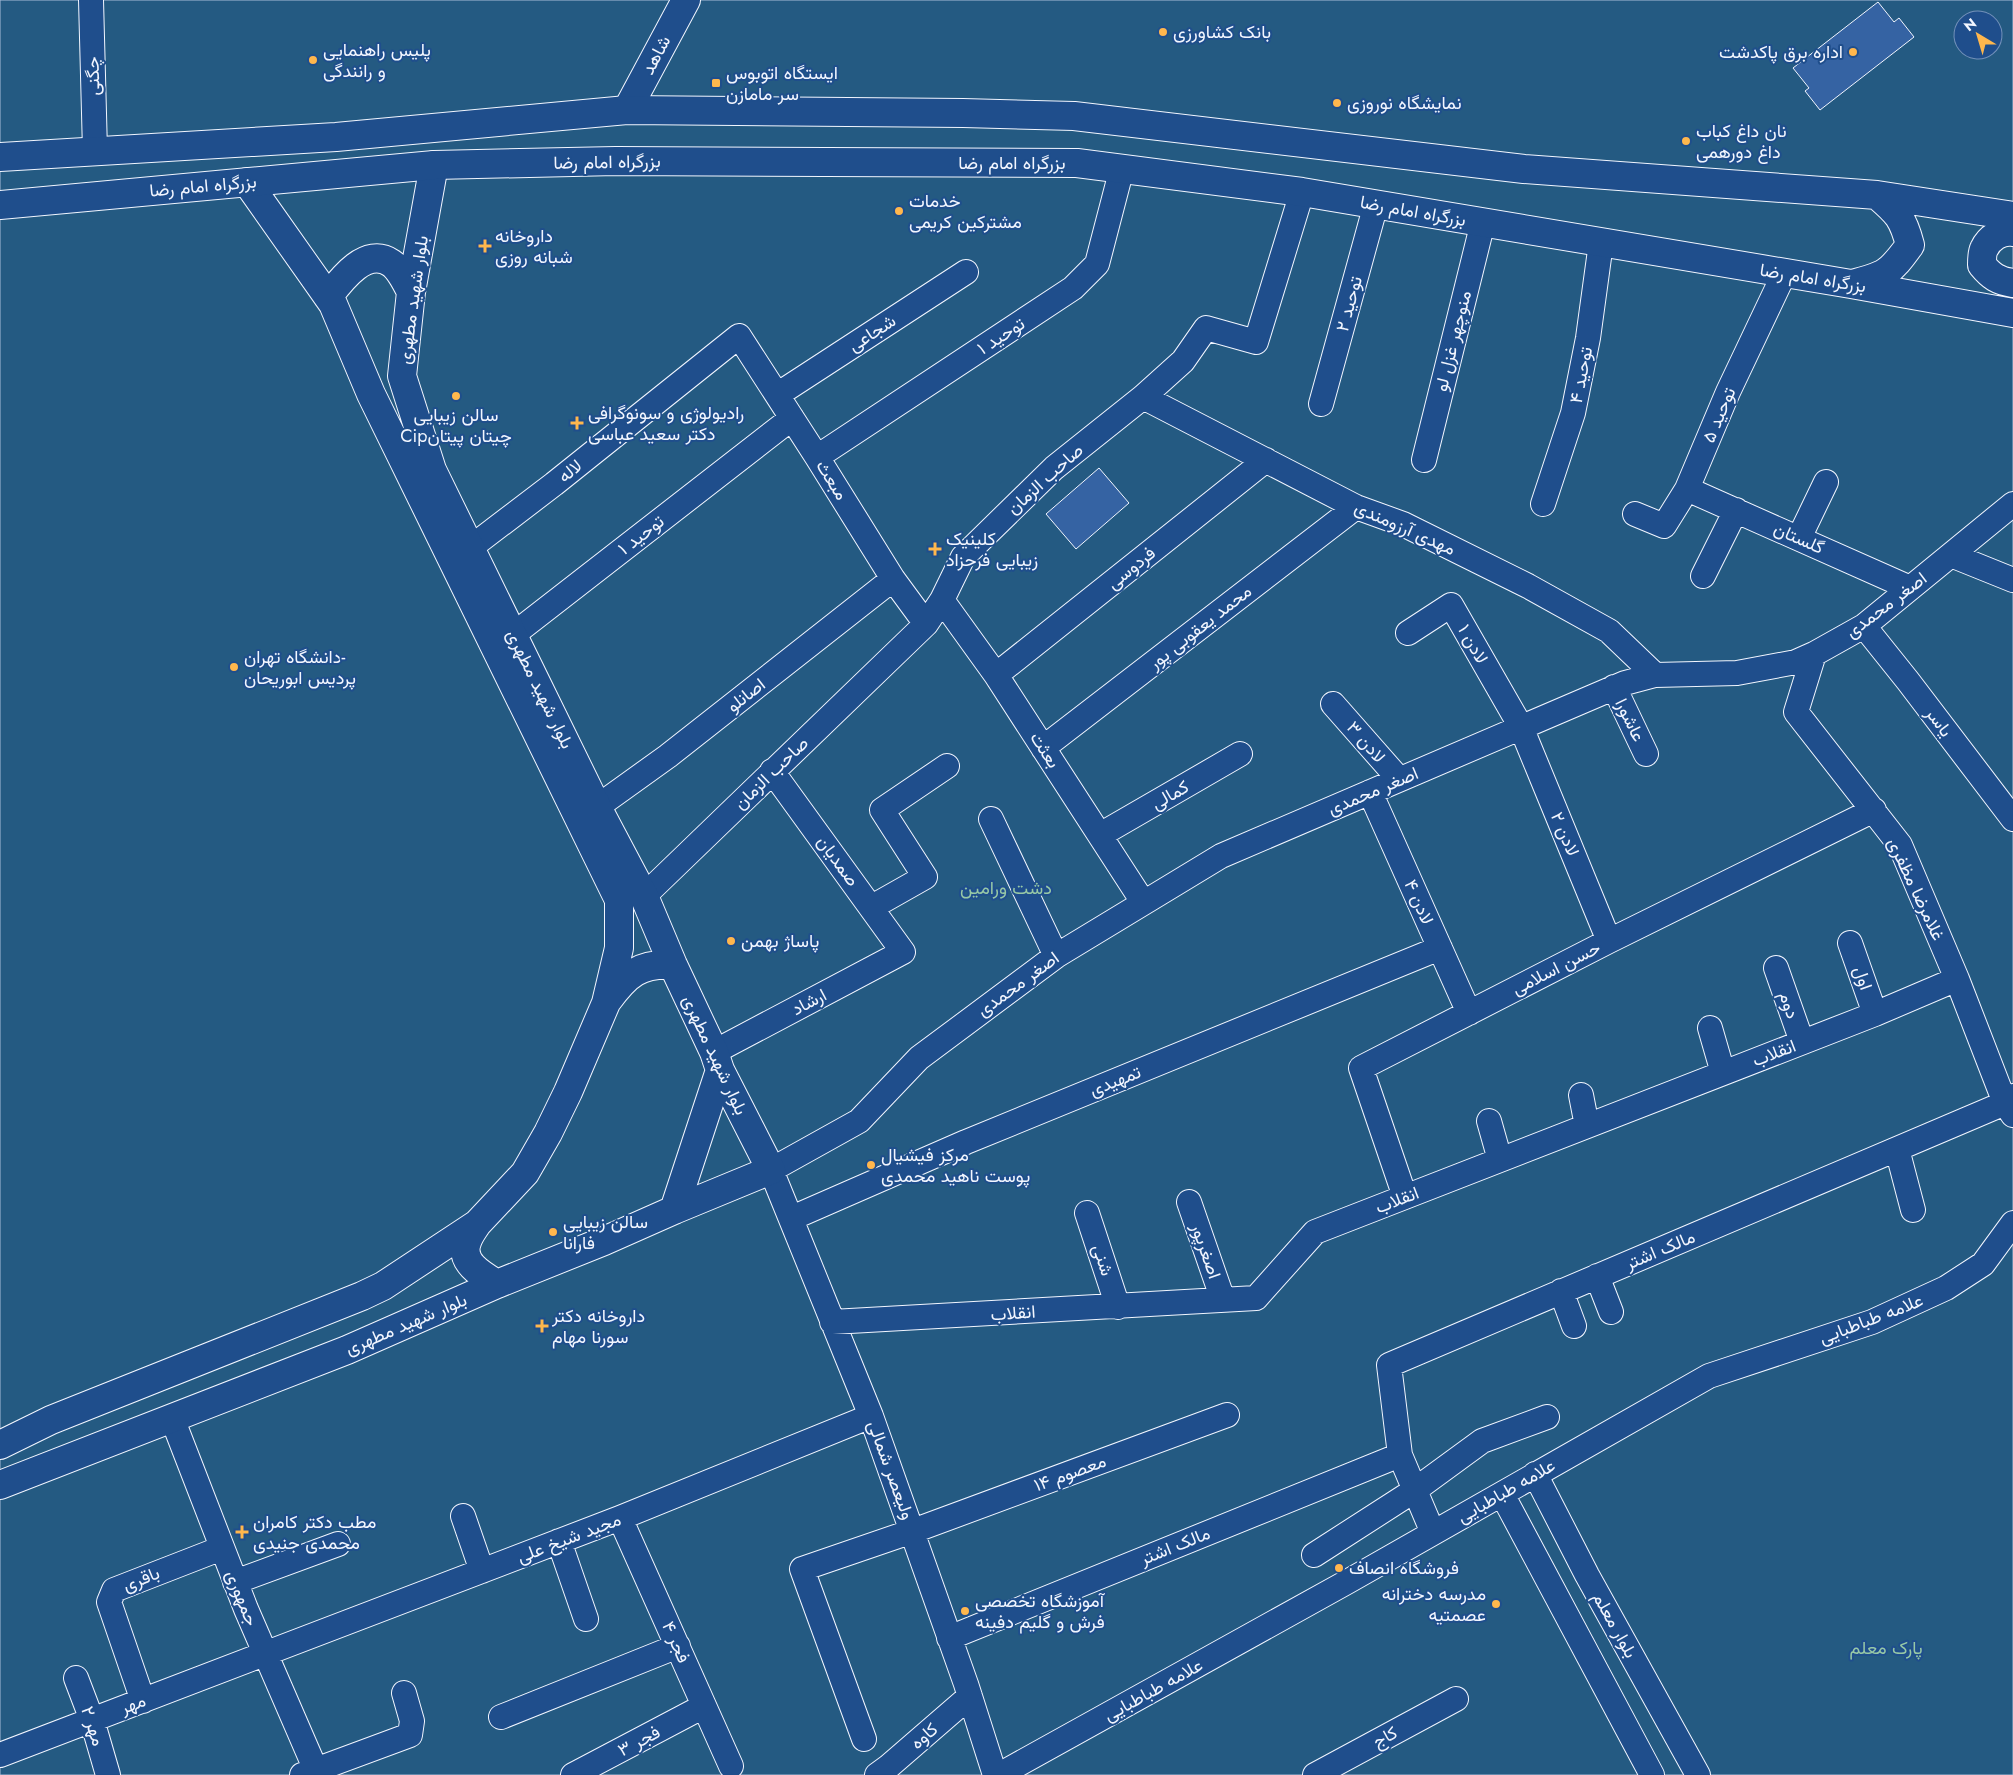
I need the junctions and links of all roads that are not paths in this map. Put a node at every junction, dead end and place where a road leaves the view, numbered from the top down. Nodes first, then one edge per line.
1 (91, 0) edge
2 (686, 0) edge
3 (627, 110) junction
4 (94, 151) junction
5 (0, 157) edge
6 (434, 165) junction
7 (1122, 168) junction
8 (247, 182) junction
9 (1302, 192) junction
10 (1877, 195) junction
11 (0, 204) edge
12 (1376, 204) junction
13 (2013, 216) edge
14 (1483, 222) junction
15 (2013, 232) edge
16 (1601, 243) junction
17 (966, 272) dead end
18 (1784, 274) junction
19 (1851, 284) junction
20 (2013, 284) edge
21 (411, 292) junction
22 (328, 297) junction
23 (2013, 313) edge
24 (739, 336) joint
25 (777, 395) junction
26 (1143, 397) junction
27 (1321, 404) dead end
28 (792, 418) junction
29 (818, 457) junction
30 (1266, 460) junction
31 (1424, 460) dead end
32 (1826, 482) dead end
33 (1687, 489) junction
34 (1543, 504) dead end
35 (2013, 504) edge
36 (1356, 507) junction
37 (1736, 510) junction
38 (1635, 514) dead end
39 (1799, 538) junction
40 (470, 548) junction
41 (1951, 555) junction
42 (1703, 576) dead end
43 (893, 579) junction
44 (2013, 580) edge
45 (1910, 588) junction
46 (942, 600) junction
47 (926, 624) junction
48 (1864, 626) junction
49 (1408, 633) dead end
50 (514, 634) junction
51 (1814, 654) junction
52 (996, 675) junction
53 (1656, 675) junction
54 (1614, 687) junction
55 (1333, 704) dead end
56 (1521, 727) junction
57 (1044, 748) junction
58 (1240, 754) dead end
59 (1646, 754) dead end
60 (947, 766) dead end
61 (772, 771) junction
62 (1399, 780) junction
63 (1370, 792) junction
64 (598, 807) junction
65 (1874, 810) junction
66 (991, 819) dead end
67 (2013, 819) edge
68 (1100, 835) junction
69 (644, 896) junction
70 (1144, 902) junction
71 (872, 907) junction
72 (1609, 941) junction
73 (1850, 943) dead end
74 (1440, 948) junction
75 (903, 952) joint
76 (1056, 956) junction
77 (673, 965) junction
78 (1776, 968) dead end
79 (1957, 979) junction
80 (606, 1003) junction
81 (1469, 1013) junction
82 (1875, 1014) junction
83 (1710, 1028) dead end
84 (1802, 1042) junction
85 (717, 1061) junction
86 (1723, 1073) junction
87 (1582, 1094) dead end
88 (2010, 1105) edge
89 (1489, 1121) dead end
90 (1587, 1126) junction
91 (1897, 1149) junction
92 (1500, 1160) junction
93 (771, 1170) junction
94 (1404, 1197) junction
95 (1188, 1202) dead end
96 (674, 1210) junction
97 (1913, 1210) dead end
98 (1087, 1213) dead end
99 (792, 1218) junction
100 (2013, 1223) edge
101 (477, 1224) junction
102 (432, 1254) junction
103 (1597, 1276) junction
104 (497, 1284) junction
105 (1561, 1291) junction
106 (1223, 1300) junction
107 (450, 1304) junction
108 (1118, 1307) junction
109 (1611, 1312) dead end
110 (832, 1322) junction
111 (1574, 1326) dead end
112 (1227, 1415) dead end
113 (871, 1416) junction
114 (1547, 1417) dead end
115 (172, 1418) junction
116 (0, 1445) edge
117 (1400, 1455) junction
118 (1535, 1474) junction
119 (0, 1485) edge
120 (1415, 1490) junction
121 (1502, 1494) junction
122 (463, 1516) dead end
123 (620, 1518) junction
124 (913, 1531) junction
125 (1434, 1533) junction
126 (559, 1541) junction
127 (338, 1544) dead end
128 (222, 1548) junction
129 (1314, 1555) dead end
130 (482, 1571) junction
131 (235, 1582) junction
132 (586, 1619) dead end
133 (949, 1638) junction
134 (678, 1646) junction
135 (265, 1654) junction
136 (76, 1678) dead end
137 (404, 1693) dead end
138 (970, 1696) junction
139 (1456, 1699) dead end
140 (143, 1701) junction
141 (704, 1706) junction
142 (501, 1717) dead end
143 (92, 1720) junction
144 (864, 1739) dead end
145 (0, 1755) edge
146 (0, 1764) edge
147 (731, 1766) dead end
148 (583, 1773) edge
149 (1693, 1773) edge
150 (312, 1774) edge
151 (4, 1775) edge
152 (108, 1775) edge
153 (877, 1775) edge
154 (997, 1775) edge
155 (1315, 1775) edge
156 (1652, 1775) edge

1 - 4 street, چگنی
2 - 3 main road, شاهد
3 - 4 main road
3 - 10 main road
4 - 5 main road
6 - 7 main road, بزرگراه امام رضا
6 - 8 main road, بزرگراه امام رضا
6 - 21 main road, بلوار شهید مطهری
7 - 9 main road, بزرگراه امام رضا
7 - 29 street, توحید ۱
8 - 11 main road, بزرگراه امام رضا
8 - 22 main road, بلوار شهید مطهری
9 - 12 main road, بزرگراه امام رضا
9 - 26 street, صاحب الزمان
10 - 13 main road
10 - 19 main road
12 - 14 main road, بزرگراه امام رضا
12 - 27 street, توحید ۲
14 - 16 main road, بزرگراه امام رضا
14 - 31 street, منوچهر غزل لو
15 - 20 main road
16 - 18 main road, بزرگراه امام رضا
16 - 34 street, توحید ۴
17 - 25 street, شجاعی
18 - 19 main road, بزرگراه امام رضا
18 - 33 street, توحید ۵
19 - 23 main road, بزرگراه امام رضا
21 - 22 main road
21 - 40 main road, بلوار شهید مطهری
22 - 80 main road, بلوار شهید مطهری
24 - 25 street, مبعث
24 - 40 street, لاله
25 - 28 street, مبعث
26 - 30 street, مهدی آرزومندی
26 - 46 street, صاحب الزمان
28 - 29 street, مبعث
28 - 50 street, توحید ۱
29 - 43 street, مبعث
30 - 36 street, مهدی آرزومندی
30 - 52 street, فردوسی
32 - 39 street
33 - 37 street, گلستان
33 - 38 street, توحید ۵
35 - 41 street, اصغر محمدی
36 - 53 street, مهدی آرزومندی
36 - 57 street, محمد یعقوبی پور
37 - 39 street, گلستان
37 - 42 street
39 - 45 street, گلستان
40 - 50 main road, بلوار شهید مطهری
41 - 44 street
41 - 45 street, اصغر محمدی
43 - 47 street, مبعث
43 - 64 street, اصانلو
45 - 48 street, اصغر محمدی
46 - 47 street, صاحب الزمان
46 - 52 street, بعثت
47 - 61 street, صاحب الزمان
48 - 51 street, اصغر محمدی
48 - 67 street, یاسر
49 - 56 street, لادن ۱
50 - 64 main road, بلوار شهید مطهری
51 - 53 street, اصغر محمدی
51 - 65 street, غلامرضا مظفری
52 - 57 street, بعثت
53 - 54 street, اصغر محمدی
54 - 56 street, اصغر محمدی
54 - 59 street, عاشورا
55 - 62 street, لادن ۳
56 - 62 street, اصغر محمدی
56 - 72 street, لادن ۲
57 - 68 street, بعثت
58 - 68 street, کمالی
60 - 71 street
61 - 69 street, صاحب الزمان
61 - 71 street, صمدیان
62 - 63 street, اصغر محمدی
63 - 70 street, اصغر محمدی
63 - 74 street, لادن ۴
64 - 69 main road, بلوار شهید مطهری
65 - 72 street, حسن اسلامی
65 - 79 street, غلامرضا مظفری
66 - 76 street
68 - 70 street, بعثت
69 - 77 main road, بلوار شهید مطهری
70 - 76 street, اصغر محمدی
71 - 75 street, صمدیان
72 - 81 street, حسن اسلامی
73 - 82 street, اول
74 - 81 street, لادن ۴
74 - 99 street, تمهیدی
75 - 85 street, ارشاد
76 - 93 street, اصغر محمدی
77 - 80 main road
77 - 85 main road, بلوار شهید مطهری
78 - 84 street, دوم
79 - 82 street, انقلاب
79 - 88 street, غلامرضا مظفری
80 - 101 main road, بلوار شهید مطهری
81 - 94 street, حسن اسلامی
82 - 84 street, انقلاب
83 - 86 street
84 - 86 street, انقلاب
85 - 93 main road, بلوار شهید مطهری
85 - 96 main road
86 - 90 street, انقلاب
87 - 90 street
88 - 91 street, مالک اشتر
89 - 92 street
90 - 92 street, انقلاب
91 - 97 street
91 - 103 street, مالک اشتر
92 - 94 street, انقلاب
93 - 96 main road, بلوار شهید مطهری
93 - 99 street, ولیعصر شمالی
94 - 106 street, انقلاب
95 - 106 street, اصغرپور
96 - 104 main road, بلوار شهید مطهری
98 - 108 street, شنی
99 - 110 street, ولیعصر شمالی
100 - 118 street, علامه طباطبایی
101 - 102 main road, بلوار شهید مطهری
101 - 104 main road
102 - 107 main road
102 - 116 main road, بلوار شهید مطهری
103 - 105 street, مالک اشتر
103 - 109 street
104 - 107 main road, بلوار شهید مطهری
105 - 111 street
105 - 117 street, مالک اشتر
106 - 108 street, انقلاب
107 - 115 main road, بلوار شهید مطهری
108 - 110 street, انقلاب
110 - 113 street, ولیعصر شمالی
112 - 124 street, ۱۴ معصوم
113 - 123 street, مجید شیخ علی
113 - 124 street, ولیعصر شمالی
114 - 120 street
115 - 119 main road, بلوار شهید مطهری
115 - 128 street, جمهوری
117 - 120 street, مالک اشتر
117 - 133 street, مالک اشتر
118 - 121 street, علامه طباطبایی
118 - 149 street, بلوار معلم
120 - 125 street, مالک اشتر
120 - 129 street
121 - 125 street, علامه طباطبایی
121 - 156 street
122 - 130 street
123 - 126 street, مجید شیخ علی
123 - 134 street, فجر ۴
124 - 133 street, ولیعصر شمالی
124 - 144 street, ۱۴ معصوم
125 - 154 street, علامه طباطبایی
126 - 130 street, مجید شیخ علی
126 - 132 street
127 - 131 street
128 - 131 street, جمهوری
128 - 140 street, باقری
130 - 135 street, مجید شیخ علی
131 - 135 street, جمهوری
133 - 138 street, ولیعصر شمالی
134 - 141 street, فجر ۴
134 - 142 street
135 - 140 street, مهر
135 - 150 street, جمهوری
136 - 143 street, مهر ۲
137 - 150 street
138 - 153 street, کاوه
138 - 154 street, ولیعصر شمالی
139 - 155 street, کاج
140 - 143 street, مهر
141 - 147 street, فجر ۴
141 - 148 street, فجر ۳
143 - 145 street, مهر
143 - 152 street, مهر ۲
146 - 151 street

